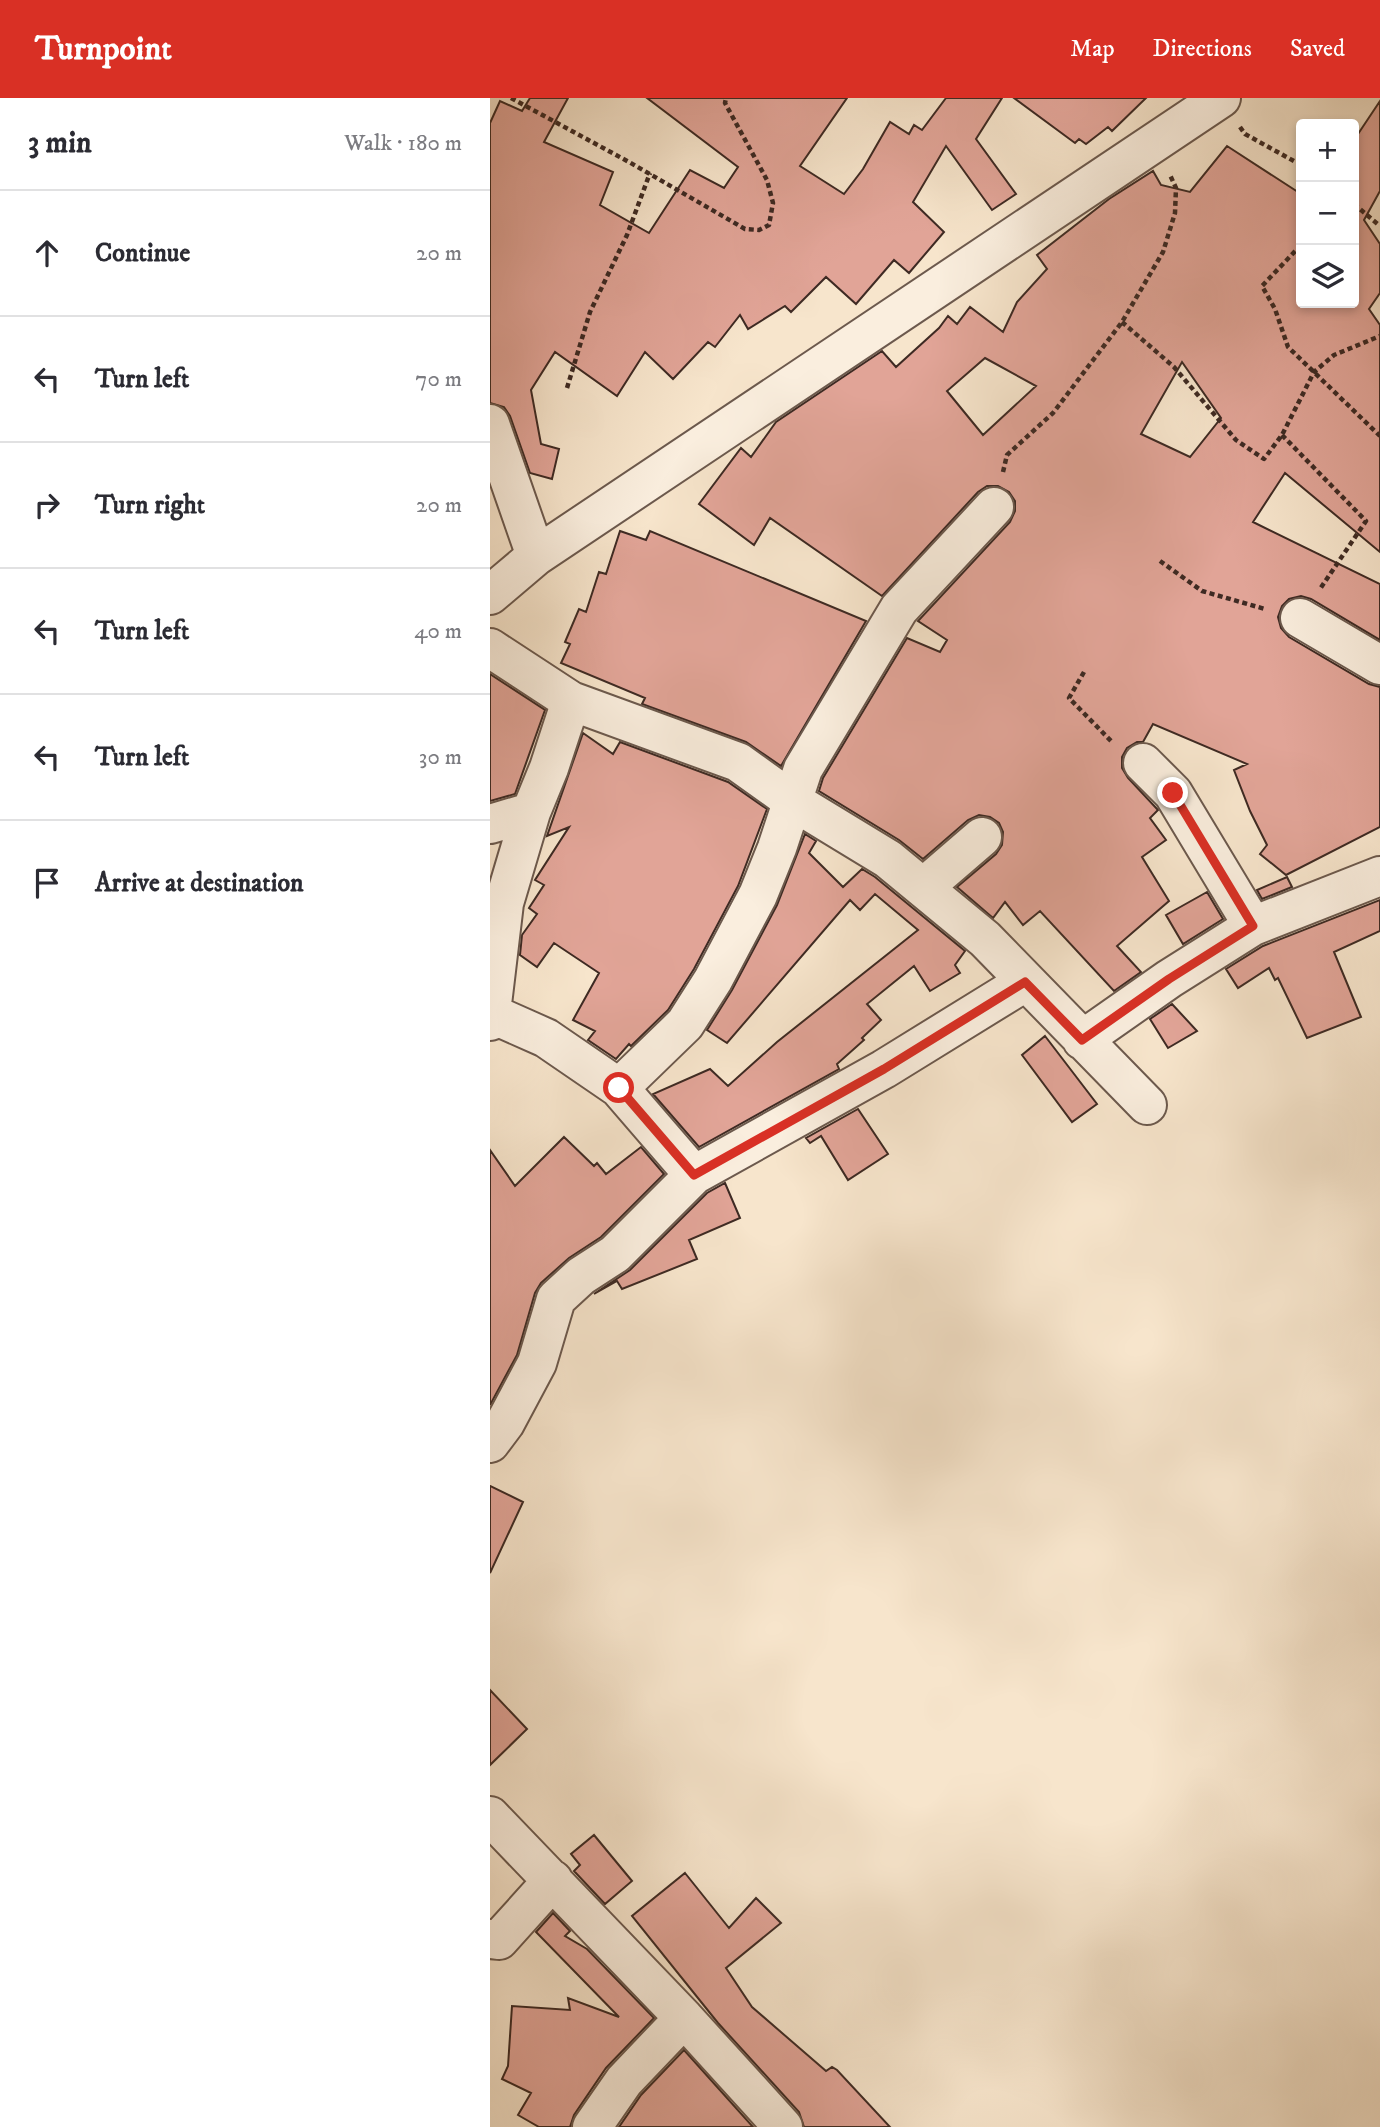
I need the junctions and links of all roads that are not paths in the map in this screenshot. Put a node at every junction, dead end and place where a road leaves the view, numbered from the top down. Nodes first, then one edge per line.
1 (1220, 98) edge
2 (1177, 109) edge
3 (490, 424) edge
4 (994, 507) road end
5 (536, 556) junction
6 (490, 594) edge
7 (1300, 618) road end
8 (490, 648) edge
9 (1380, 665) edge
10 (571, 701) junction
11 (1143, 763) road end
12 (791, 800) junction
13 (531, 812) junction
14 (490, 824) edge
15 (982, 837) dead end
16 (1380, 876) edge
17 (925, 887) junction
18 (1253, 926) junction
19 (1025, 982) junction
20 (491, 1018) edge
21 (1082, 1040) junction
22 (619, 1088) junction
23 (1147, 1105) dead end
24 (694, 1175) junction
25 (490, 1443) edge
26 (490, 1816) edge
27 (553, 1880) junction
28 (490, 1939) edge
29 (684, 2018) junction
30 (592, 2127) edge
31 (783, 2127) edge

1 - 2 street
2 - 5 street
3 - 5 street
4 - 12 street
5 - 6 street
7 - 9 street
8 - 10 street
10 - 12 street
10 - 13 street
11 - 18 street
12 - 17 street
12 - 22 street
13 - 14 street
13 - 20 street
15 - 17 street
16 - 18 street
17 - 19 street
18 - 21 street
19 - 21 street
19 - 24 street
20 - 22 street
21 - 23 street
22 - 24 street
24 - 25 street
26 - 27 street
27 - 28 street
27 - 29 street
29 - 30 street
29 - 31 street

